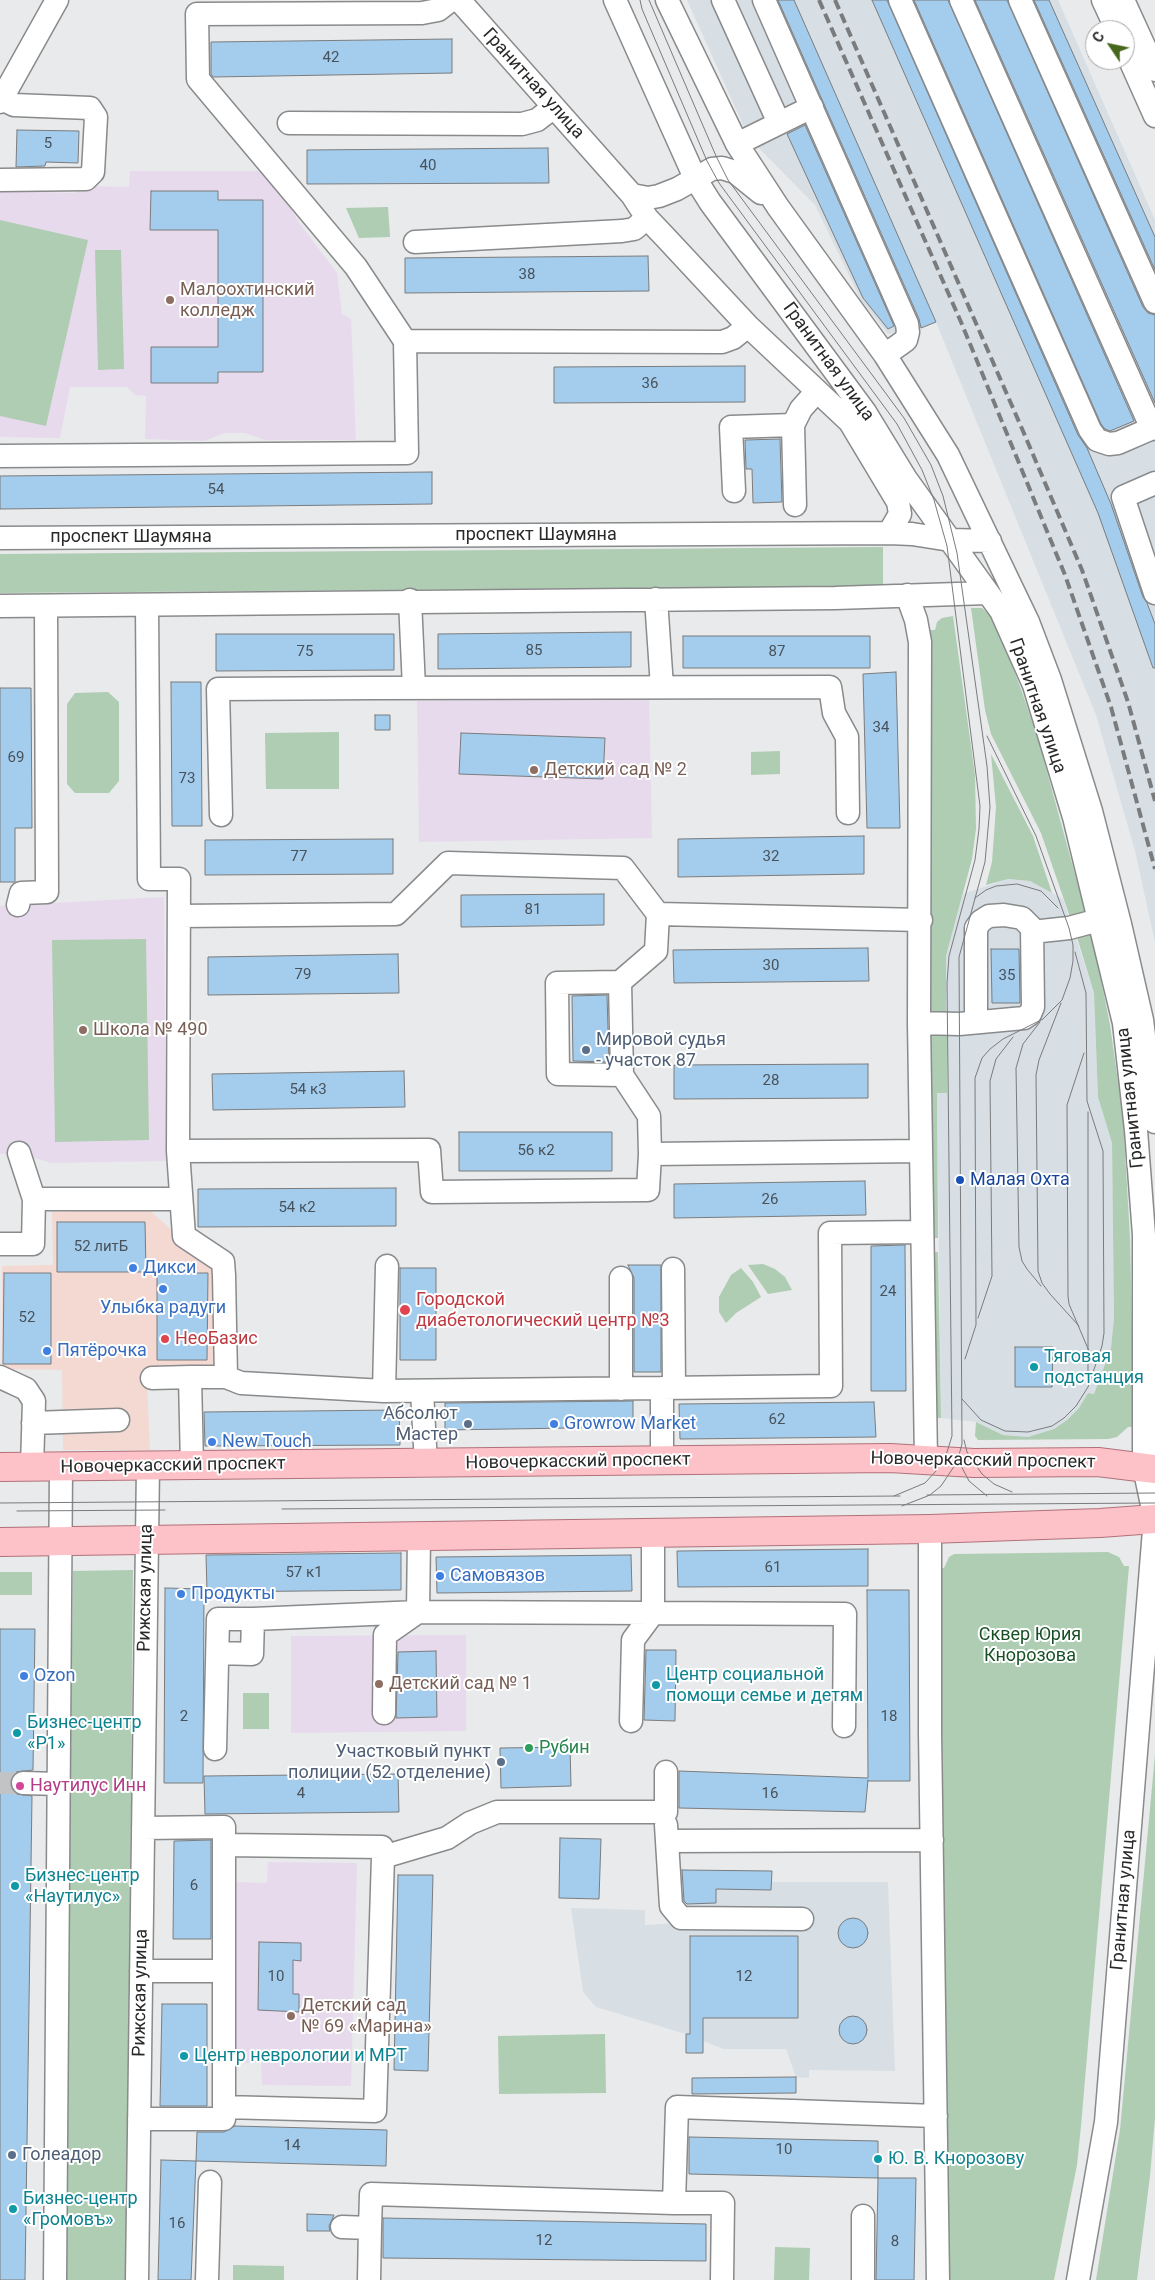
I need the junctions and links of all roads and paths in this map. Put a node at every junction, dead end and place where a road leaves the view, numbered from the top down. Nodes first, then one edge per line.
1 (57, 0) edge
2 (451, 0) edge
3 (458, 0) edge
4 (615, 0) edge
5 (667, 0) edge
6 (723, 0) edge
7 (764, 0) edge
8 (900, 0) edge
9 (961, 0) edge
10 (1020, 0) edge
11 (1103, 0) edge
12 (1123, 0) edge
13 (1112, 20) edge
14 (1135, 60) edge
15 (1151, 78) edge
16 (1, 101) edge
17 (554, 107) junction
18 (812, 107) junction
19 (1155, 116) edge
20 (289, 123) dead end
21 (779, 123) junction
22 (737, 144) junction
23 (696, 178) junction
24 (0, 180) edge
25 (632, 195) junction
26 (778, 207) junction
27 (647, 218) junction
28 (415, 242) dead end
29 (1155, 302) edge
30 (748, 326) junction
31 (405, 341) junction
32 (885, 355) junction
33 (817, 391) junction
34 (858, 417) junction
35 (793, 425) junction
36 (1153, 428) edge
37 (0, 456) edge
38 (1155, 483) edge
39 (734, 491) dead end
40 (795, 505) dead end
41 (889, 533) junction
42 (0, 538) edge
43 (950, 540) junction
44 (990, 541) junction
45 (970, 567) junction
46 (988, 593) junction
47 (1155, 593) edge
48 (907, 596) junction
49 (932, 596) junction
50 (656, 599) junction
51 (410, 600) junction
52 (147, 604) junction
53 (0, 606) edge
54 (46, 606) junction
55 (662, 687) junction
56 (414, 688) junction
57 (848, 813) dead end
58 (221, 815) dead end
59 (18, 905) dead end
60 (658, 914) junction
61 (179, 916) junction
62 (921, 920) junction
63 (1099, 920) junction
64 (1032, 932) junction
65 (620, 982) junction
66 (976, 1022) junction
67 (919, 1023) junction
68 (622, 1075) junction
69 (1155, 1122) edge
70 (178, 1151) junction
71 (922, 1151) junction
72 (19, 1154) dead end
73 (650, 1154) junction
74 (34, 1199) junction
75 (181, 1199) junction
76 (922, 1232) junction
77 (0, 1244) edge
78 (387, 1266) dead end
79 (673, 1268) dead end
80 (621, 1278) dead end
81 (0, 1377) edge
82 (190, 1377) junction
83 (226, 1377) junction
84 (152, 1378) dead end
85 (668, 1388) junction
86 (622, 1389) junction
87 (384, 1391) junction
88 (422, 1391) junction
89 (118, 1420) dead end
90 (33, 1423) junction
91 (926, 1460) junction
92 (662, 1462) junction
93 (426, 1464) junction
94 (148, 1466) junction
95 (192, 1466) junction
96 (0, 1467) edge
97 (32, 1467) junction
98 (61, 1467) junction
99 (1150, 1468) edge
100 (1155, 1519) edge
101 (930, 1529) junction
102 (653, 1534) junction
103 (418, 1536) junction
104 (147, 1541) junction
105 (0, 1542) edge
106 (61, 1542) junction
107 (418, 1612) junction
108 (653, 1613) junction
109 (253, 1619) junction
110 (218, 1653) junction
111 (384, 1713) dead end
112 (631, 1721) dead end
113 (844, 1726) dead end
114 (215, 1749) dead end
115 (666, 1772) dead end
116 (24, 1783) tunnel mouth
117 (59, 1784) junction
118 (666, 1812) junction
119 (143, 1828) junction
120 (932, 1840) junction
121 (666, 1841) junction
122 (225, 1845) junction
123 (383, 1857) junction
124 (802, 1919) dead end
125 (141, 1971) junction
126 (223, 1971) junction
127 (224, 2107) junction
128 (936, 2116) junction
129 (140, 2119) junction
130 (210, 2182) dead end
131 (674, 2203) junction
132 (863, 2216) dead end
133 (342, 2226) dead end
134 (370, 2228) junction
135 (54, 2280) edge
136 (137, 2280) edge
137 (206, 2280) edge
138 (369, 2280) edge
139 (722, 2280) edge
140 (863, 2280) edge
141 (938, 2280) edge
142 (1078, 2280) edge

1 - 16 street
2 - 31 street
3 - 17 street, Гранитная улица
4 - 23 street, Гранитная улица
5 - 22 street, Гранитная улица
6 - 21 street
7 - 18 street
8 - 36 street
9 - 36 street
10 - 29 street
11 - 13 street
12 - 15 street
14 - 15 street
15 - 19 street
16 - 24 street
17 - 20 street
17 - 25 street, Гранитная улица
18 - 21 street
18 - 32 street
21 - 22 street
22 - 26 street, Гранитная улица
23 - 25 street
23 - 26 street
23 - 34 street, Гранитная улица
25 - 27 street, Гранитная улица
26 - 32 street, Гранитная улица
27 - 28 street
27 - 30 street, Гранитная улица
30 - 31 street
30 - 33 street, Гранитная улица
31 - 37 street
32 - 44 street, Гранитная улица
33 - 34 street, Гранитная улица
33 - 35 street
34 - 41 street, Гранитная улица
34 - 43 street, Гранитная улица
35 - 39 street
35 - 40 street
38 - 47 street
41 - 42 street, проспект Шаумяна
41 - 43 street, проспект Шаумяна
43 - 44 street, проспект Шаумяна
43 - 45 street, Гранитная улица
44 - 45 street
44 - 69 street, Гранитная улица
45 - 46 street, Гранитная улица
45 - 49 street
46 - 49 street
46 - 63 street, Гранитная улица
48 - 49 street
48 - 50 street
48 - 62 street
50 - 51 street
50 - 55 street
51 - 52 street
51 - 56 street
52 - 54 street
52 - 61 street
53 - 54 street
54 - 59 street
55 - 56 street
55 - 57 street
56 - 58 street
60 - 61 street
60 - 62 street
60 - 65 street
61 - 70 street
62 - 67 street
63 - 64 street
63 - 99 street, Гранитная улица
64 - 66 street
64 - 66 street
65 - 68 street
65 - 68 street
66 - 67 street
67 - 71 street
68 - 73 street
70 - 73 street
70 - 75 street
71 - 73 street
71 - 76 street
72 - 74 street
74 - 75 street
74 - 77 street
75 - 83 street
76 - 85 street
76 - 91 street
78 - 87 street
79 - 85 street
80 - 86 street
81 - 90 street
82 - 83 street
82 - 84 street
82 - 95 street
83 - 87 street
85 - 86 street
85 - 92 street
86 - 88 street
87 - 88 street
88 - 93 street
89 - 90 street
90 - 97 street
91 - 92 main road, Новочеркасский проспект
91 - 99 main road, Новочеркасский проспект
92 - 93 main road, Новочеркасский проспект
93 - 95 main road, Новочеркасский проспект
94 - 95 main road, Новочеркасский проспект
94 - 98 main road, Новочеркасский проспект
94 - 104 street, Рижская улица
96 - 97 main road, Новочеркасский проспект
97 - 98 main road, Новочеркасский проспект
98 - 106 street
99 - 100 street, Гранитная улица
100 - 101 main road
100 - 142 street, Гранитная улица
101 - 102 main road
101 - 120 street
102 - 103 main road
102 - 108 street
103 - 104 main road
103 - 107 street
104 - 106 main road
104 - 119 street, Рижская улица
105 - 106 main road
106 - 117 street
107 - 108 street
107 - 109 street
107 - 111 street
108 - 112 street
108 - 113 street
109 - 110 street
109 - 110 street
110 - 114 street
115 - 118 street
116 - 117 street
117 - 135 street
118 - 121 street
118 - 123 street
119 - 122 street
119 - 125 street, Рижская улица
120 - 121 street
120 - 128 street
121 - 124 street
122 - 123 street
122 - 126 street
123 - 127 street
125 - 126 street
125 - 129 street, Рижская улица
126 - 127 street
127 - 129 street
128 - 131 street
128 - 141 street
129 - 136 street, Рижская улица
130 - 137 street
131 - 134 street
131 - 139 street
132 - 140 street
133 - 134 street
134 - 138 street

